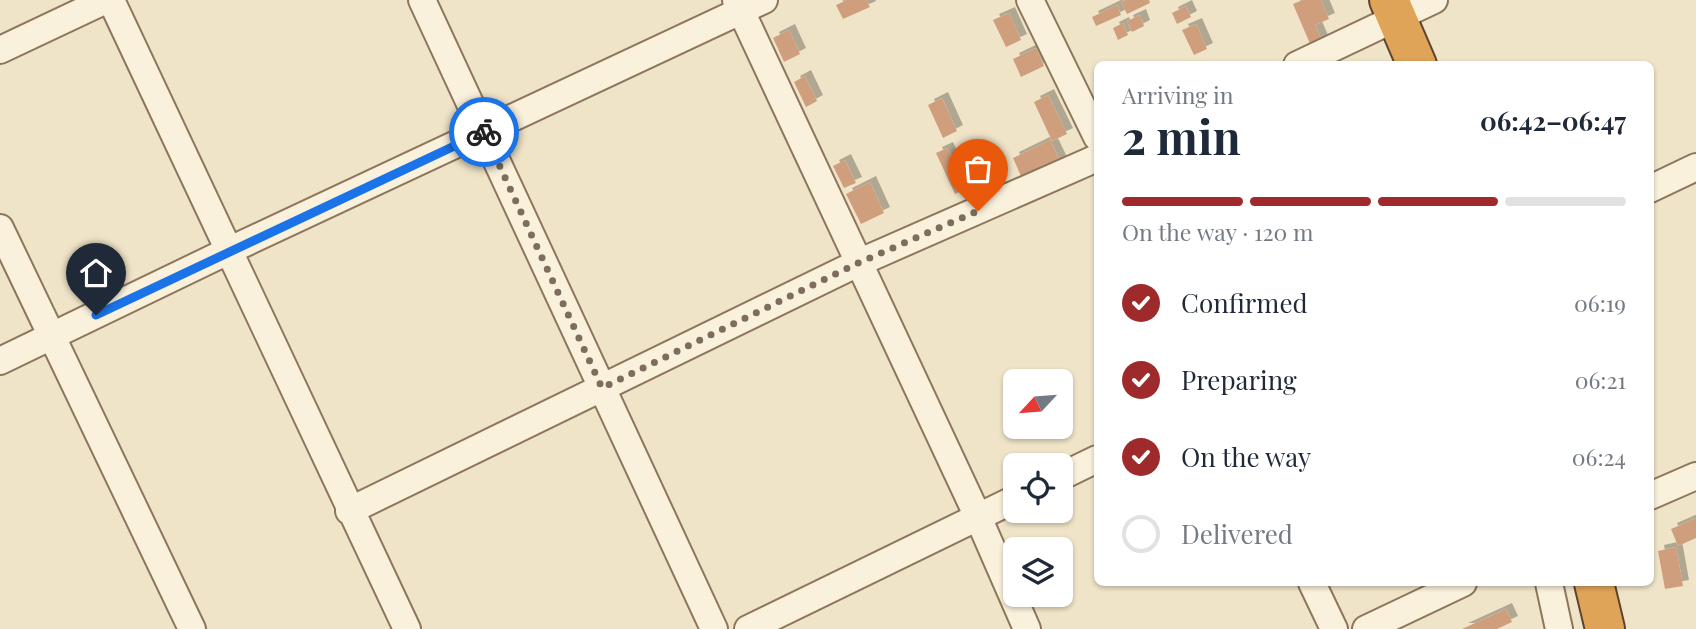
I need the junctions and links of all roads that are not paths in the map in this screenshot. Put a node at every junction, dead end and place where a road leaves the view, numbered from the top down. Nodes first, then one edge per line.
1 (108, 0) edge
2 (422, 0) edge
3 (1030, 0) edge
4 (1434, 0) edge
5 (747, 4) edge
6 (1393, 9) edge
7 (0, 50) edge
8 (1304, 61) edge
9 (1415, 61) edge
10 (1094, 130) edge
11 (484, 132) junction
12 (1094, 159) edge
13 (1696, 167) edge
14 (1654, 187) edge
15 (0, 228) edge
16 (230, 250) junction
17 (858, 263) junction
18 (52, 336) junction
19 (0, 361) edge
20 (602, 388) junction
21 (1094, 460) edge
22 (1073, 471) edge
23 (1696, 476) edge
24 (1654, 494) edge
25 (1003, 505) edge
26 (349, 511) junction
27 (978, 517) junction
28 (1313, 586) edge
29 (1457, 586) edge
30 (1550, 586) edge
31 (1595, 586) edge
32 (191, 629) edge
33 (407, 629) edge
34 (714, 629) edge
35 (748, 629) edge
36 (1027, 629) edge
37 (1334, 629) edge
38 (1366, 629) edge
39 (1559, 629) edge
40 (1605, 629) edge

1 - 7 street
1 - 16 street
2 - 11 street
3 - 10 street
4 - 6 street
5 - 11 street
5 - 17 street
6 - 8 street
6 - 9 highway
11 - 16 street
11 - 20 street
12 - 17 street
13 - 14 street
15 - 18 street
16 - 18 street
16 - 26 street
17 - 20 street
17 - 27 street
18 - 19 street
18 - 32 street
20 - 26 street
20 - 34 street
21 - 22 street
23 - 24 street
25 - 27 street
26 - 33 street
27 - 35 street
27 - 36 street
28 - 37 street
29 - 38 street
30 - 39 street
31 - 40 highway

